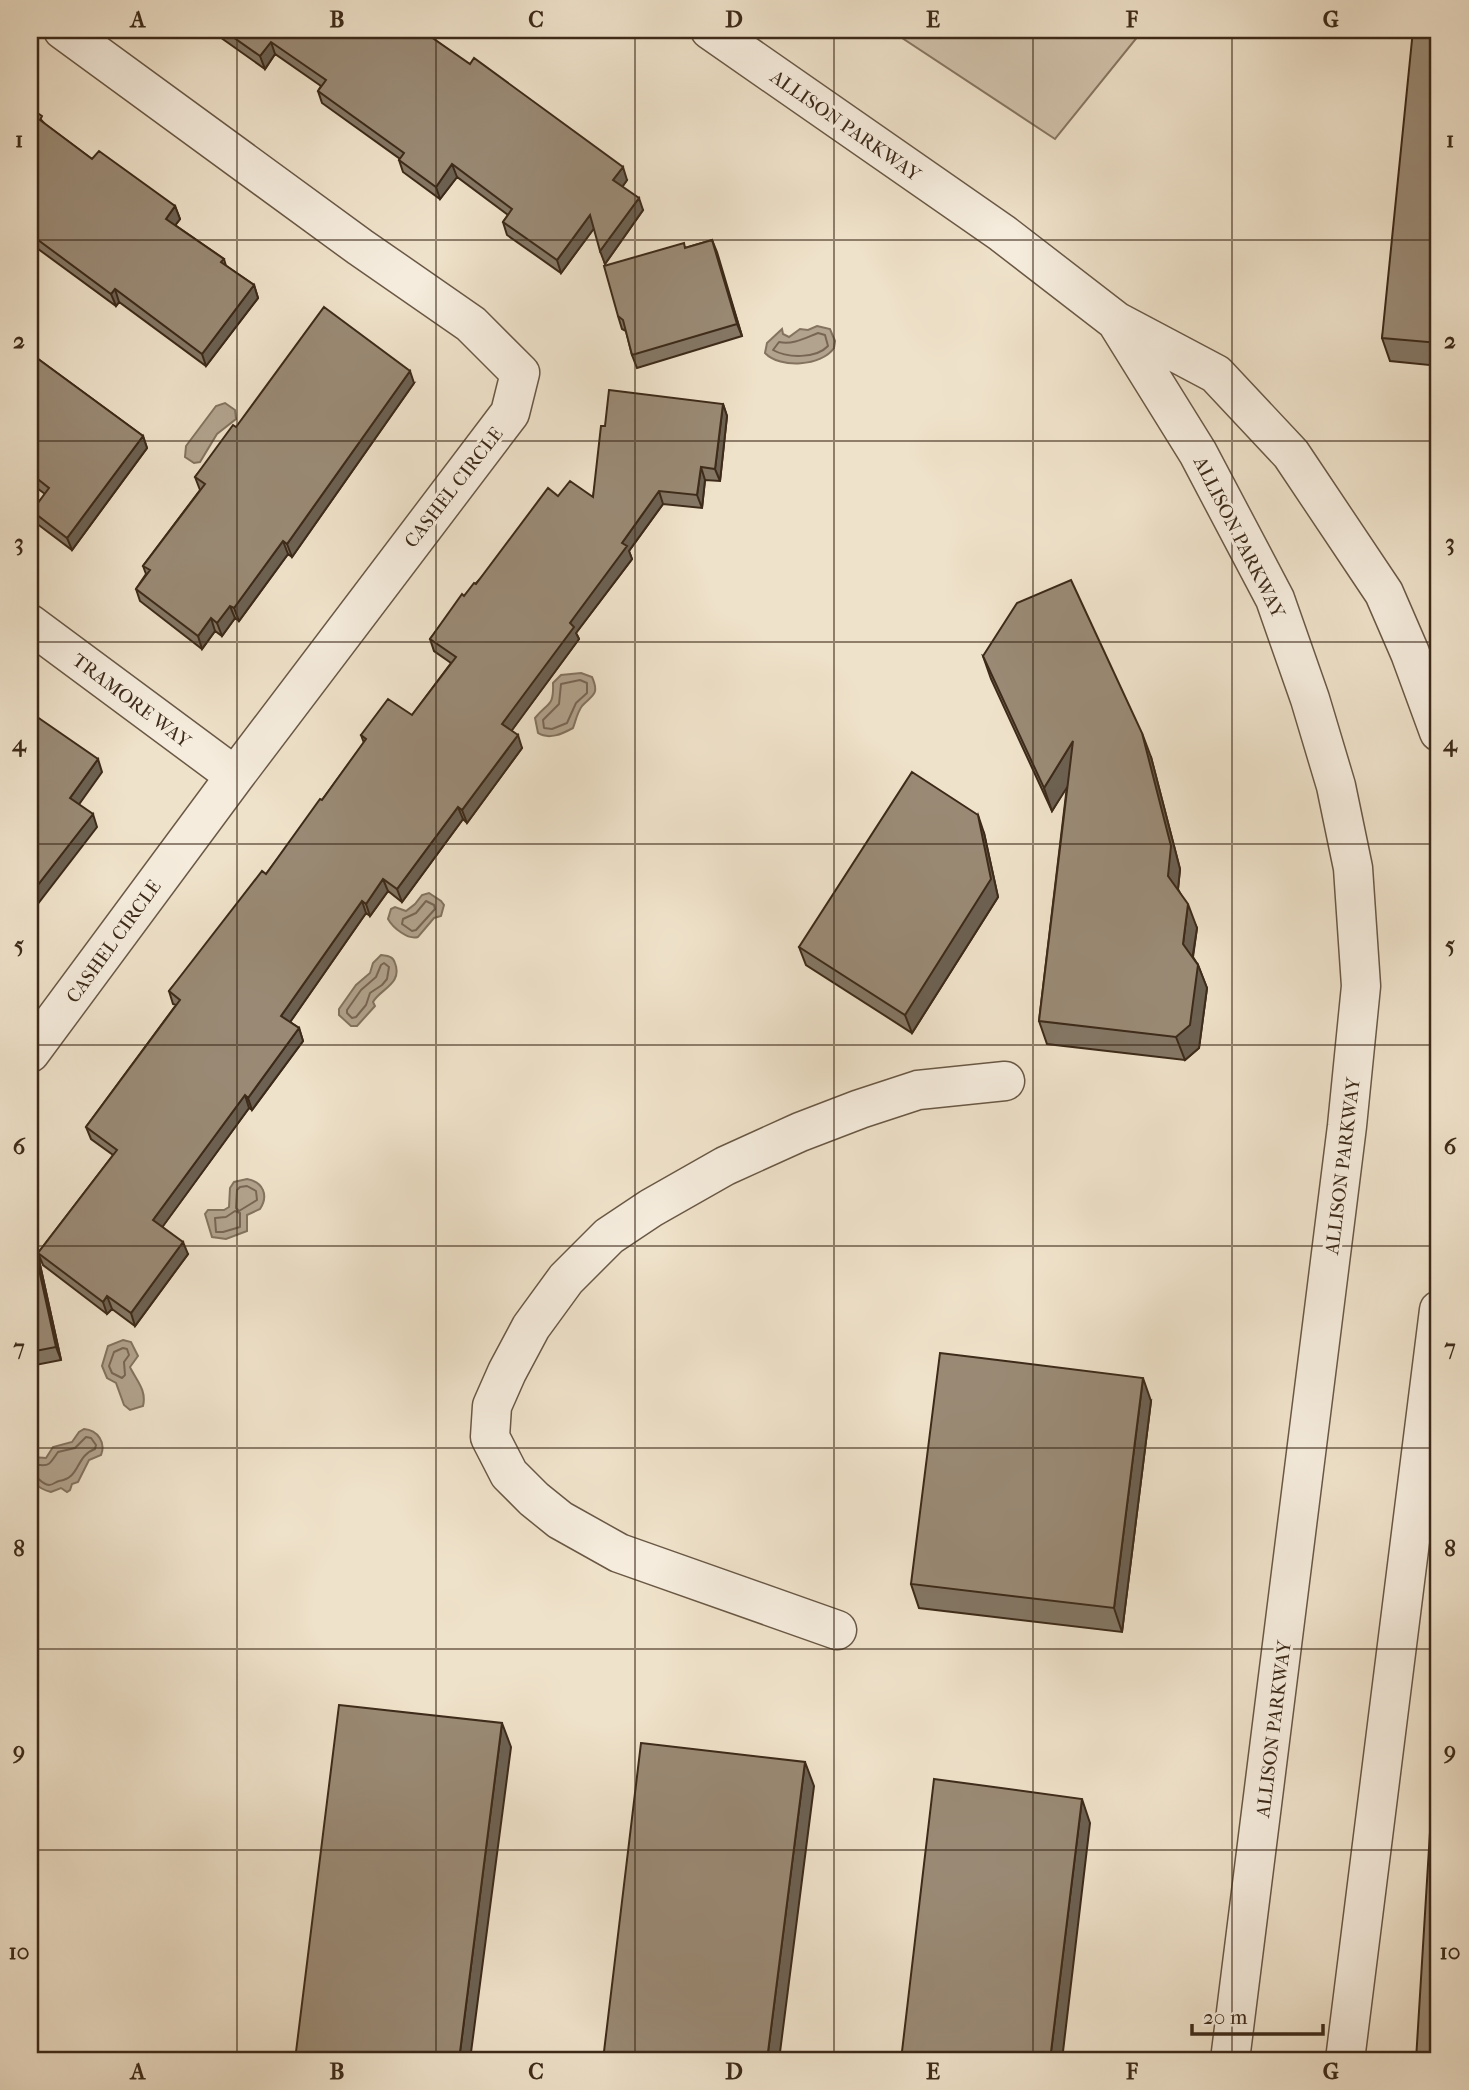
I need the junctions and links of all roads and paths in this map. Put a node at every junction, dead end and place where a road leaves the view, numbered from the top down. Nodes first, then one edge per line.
1 (63, 30) edge
2 (709, 30) edge
3 (1116, 321) junction
4 (30, 624) edge
5 (1439, 732) edge
6 (235, 776) junction
7 (30, 1053) edge
8 (1005, 1081) dead end
9 (1439, 1310) edge
10 (837, 1630) dead end
11 (1230, 2060) edge
12 (1345, 2060) edge

1 - 6 street, CASHEL CIRCLE
2 - 3 street, ALLISON PARKWAY
3 - 5 street, ALLISON PARKWAY
3 - 11 street, ALLISON PARKWAY
4 - 6 street, TRAMORE WAY
6 - 7 street, CASHEL CIRCLE
8 - 10 street
9 - 12 street

